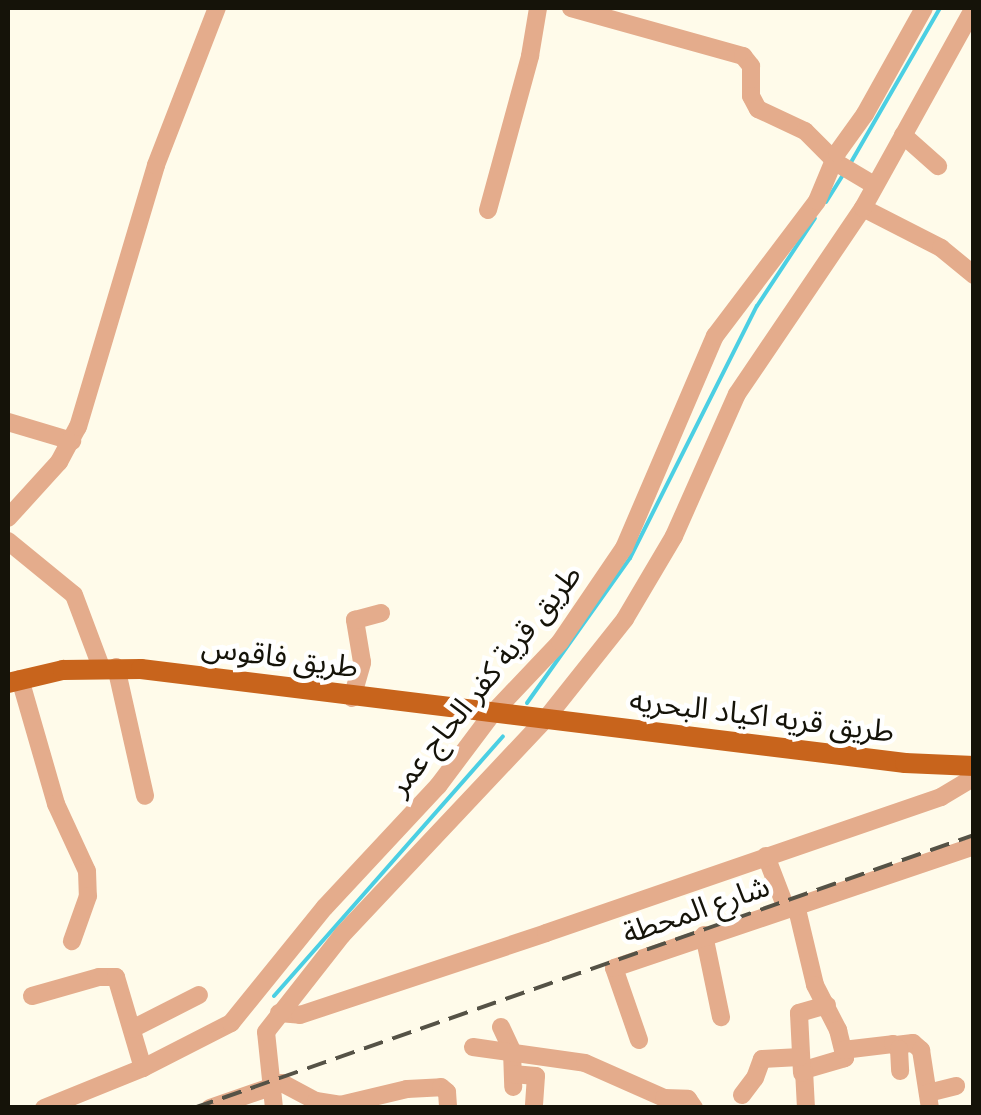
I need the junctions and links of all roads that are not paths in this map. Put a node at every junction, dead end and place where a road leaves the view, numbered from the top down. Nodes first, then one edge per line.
1 (217, 8) edge
2 (538, 8) edge
3 (571, 8) edge
4 (924, 8) edge
5 (974, 8) edge
6 (903, 134) junction
7 (836, 162) junction
8 (938, 166) dead end
9 (869, 182) junction
10 (863, 208) junction
11 (488, 210) dead end
12 (974, 275) edge
13 (8, 422) edge
14 (72, 441) junction
15 (8, 518) edge
16 (8, 540) edge
17 (381, 613) dead end
18 (108, 667) junction
19 (14, 681) edge
20 (352, 698) junction
21 (492, 714) junction
22 (544, 721) junction
23 (974, 766) edge
24 (974, 777) edge
25 (145, 796) dead end
26 (974, 846) edge
27 (766, 856) junction
28 (791, 906) junction
29 (704, 936) junction
30 (72, 942) dead end
31 (199, 995) dead end
32 (32, 996) dead end
33 (827, 1005) junction
34 (279, 1013) junction
35 (239, 1016) junction
36 (721, 1017) dead end
37 (500, 1028) dead end
38 (132, 1029) junction
39 (266, 1032) junction
40 (638, 1040) dead end
41 (896, 1045) junction
42 (473, 1047) dead end
43 (843, 1050) junction
44 (512, 1051) junction
45 (801, 1065) junction
46 (142, 1068) junction
47 (900, 1072) dead end
48 (271, 1086) junction
49 (956, 1086) dead end
50 (742, 1095) dead end
51 (929, 1100) edge
52 (304, 1101) edge
53 (44, 1108) edge
54 (210, 1108) edge
55 (274, 1108) edge
56 (448, 1108) edge
57 (534, 1108) edge
58 (694, 1108) edge
59 (806, 1108) edge

1 - 14 street
2 - 11 street
3 - 7 street
4 - 7 street, طريق قرية كفر الحاج عمر
5 - 6 street, طريق قرية كفر الحاج عمر
6 - 8 street
6 - 9 street, طريق قرية كفر الحاج عمر
7 - 9 street
7 - 21 street, طريق قرية كفر الحاج عمر
9 - 10 street, طريق قرية كفر الحاج عمر
10 - 12 street
10 - 22 street, طريق قرية كفر الحاج عمر
13 - 14 street
14 - 15 street
16 - 18 street
17 - 20 street
18 - 19 main road, طريق فاقوس
18 - 20 main road, طريق فاقوس
18 - 25 street
19 - 30 street
20 - 21 main road, طريق فاقوس
21 - 22 main road, طريق فاقوس
21 - 35 street, طريق قرية كفر الحاج عمر
22 - 23 main road, طريق قريه اكياد البحريه
22 - 34 street, طريق قرية كفر الحاج عمر
24 - 27 street
26 - 28 street, شارع المحطة
27 - 28 street
27 - 34 street
28 - 29 street, شارع المحطة
28 - 33 street
29 - 36 street
29 - 40 street, شارع المحطة
31 - 38 street
32 - 38 street
33 - 43 street
33 - 45 street
34 - 39 street, طريق قرية كفر الحاج عمر
35 - 39 street
35 - 46 street, طريق قرية كفر الحاج عمر
37 - 44 street
38 - 46 street
39 - 48 street
41 - 43 street
41 - 47 street
41 - 51 street
42 - 44 street
43 - 45 street
44 - 57 street
44 - 58 street
45 - 50 street
45 - 59 street
46 - 53 street, طريق قرية كفر الحاج عمر
48 - 52 street
48 - 54 street
48 - 55 street
49 - 51 street
52 - 56 street

